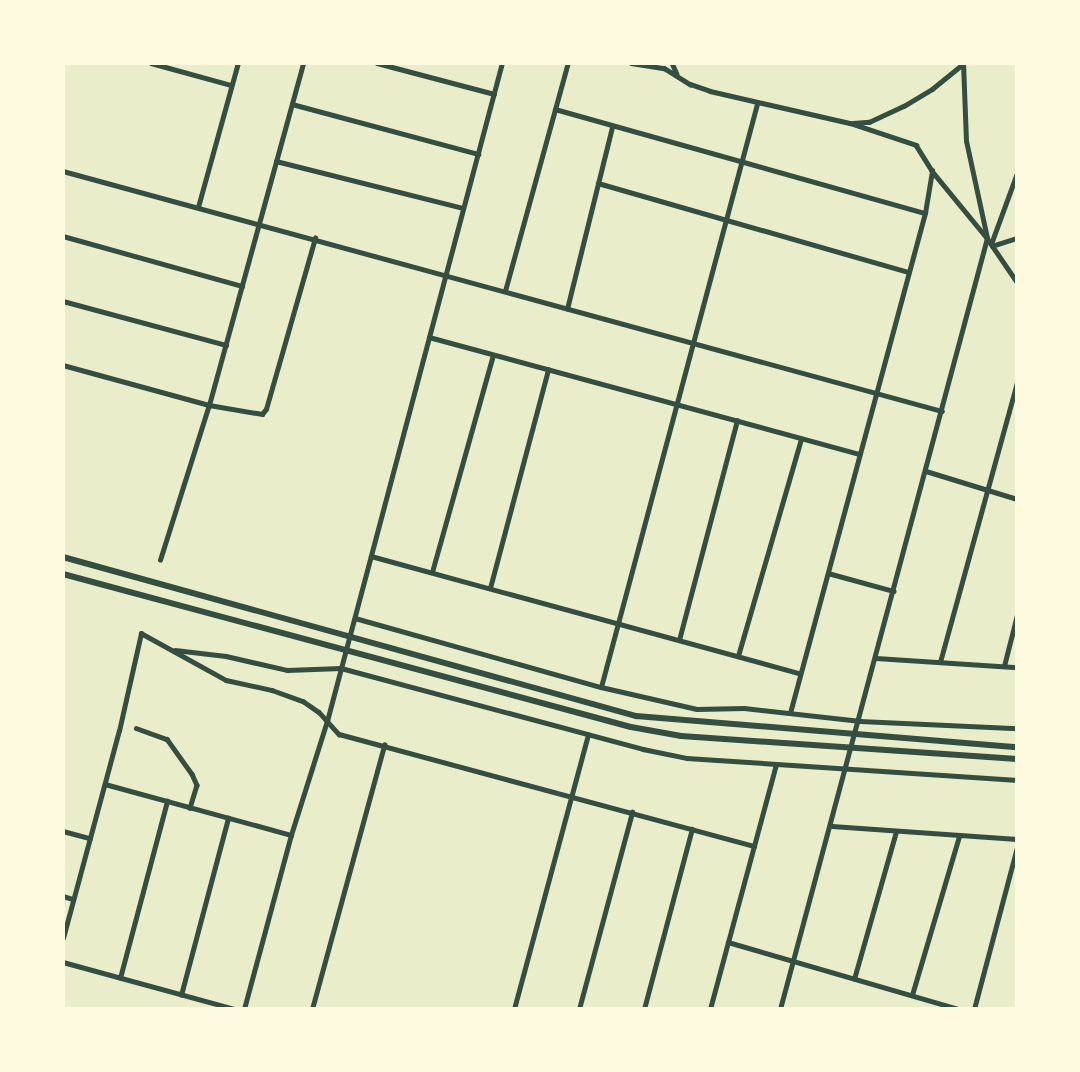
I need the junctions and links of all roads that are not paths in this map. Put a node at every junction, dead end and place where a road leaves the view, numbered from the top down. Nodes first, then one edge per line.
1 (151, 63) edge
2 (238, 63) edge
3 (303, 63) edge
4 (377, 63) edge
5 (502, 63) edge
6 (568, 63) edge
7 (631, 63) edge
8 (672, 63) edge
9 (963, 63) edge
10 (677, 74) junction
11 (232, 85) junction
12 (494, 94) junction
13 (292, 104) junction
14 (757, 104) junction
15 (555, 109) junction
16 (850, 123) junction
17 (611, 127) junction
18 (478, 154) junction
19 (276, 161) junction
20 (741, 163) junction
21 (63, 171) edge
22 (932, 172) junction
23 (1017, 173) edge
24 (598, 183) junction
25 (198, 206) junction
26 (463, 208) junction
27 (925, 213) junction
28 (726, 220) junction
29 (258, 223) junction
30 (63, 236) edge
31 (315, 238) junction
32 (987, 238) junction
33 (1017, 238) edge
34 (992, 245) junction
35 (908, 272) junction
36 (446, 275) junction
37 (1017, 282) edge
38 (242, 286) junction
39 (505, 291) junction
40 (63, 301) edge
41 (567, 309) junction
42 (429, 337) junction
43 (693, 343) junction
44 (226, 345) junction
45 (493, 355) junction
46 (63, 365) edge
47 (548, 370) junction
48 (1017, 383) edge
49 (876, 393) junction
50 (676, 404) junction
51 (209, 405) junction
52 (942, 411) junction
53 (737, 421) junction
54 (801, 438) junction
55 (859, 454) junction
56 (926, 471) junction
57 (988, 490) junction
58 (1017, 499) edge
59 (372, 556) junction
60 (63, 557) edge
61 (160, 560) dead end
62 (432, 572) junction
63 (827, 573) junction
64 (63, 574) edge
65 (490, 588) junction
66 (894, 591) junction
67 (1017, 615) edge
68 (355, 618) junction
69 (618, 623) junction
70 (350, 636) junction
71 (678, 640) junction
72 (173, 649) junction
73 (346, 651) junction
74 (738, 656) junction
75 (876, 658) junction
76 (940, 662) junction
77 (1004, 666) junction
78 (1017, 667) edge
79 (341, 668) junction
80 (800, 673) junction
81 (601, 687) junction
82 (790, 713) junction
83 (860, 721) junction
84 (327, 722) junction
85 (136, 728) dead end
86 (1017, 728) edge
87 (588, 735) junction
88 (856, 736) junction
89 (384, 745) junction
90 (853, 747) junction
91 (1017, 747) edge
92 (1017, 759) edge
93 (776, 765) junction
94 (847, 767) junction
95 (1017, 780) edge
96 (105, 784) junction
97 (572, 795) junction
98 (167, 801) junction
99 (190, 808) junction
100 (632, 812) junction
101 (228, 818) junction
102 (832, 826) junction
103 (692, 829) junction
104 (63, 831) edge
105 (896, 832) junction
106 (291, 835) junction
107 (959, 836) junction
108 (90, 838) junction
109 (1017, 839) edge
110 (754, 846) junction
111 (1017, 848) edge
112 (63, 896) edge
113 (73, 899) junction
114 (63, 938) edge
115 (728, 942) junction
116 (794, 961) junction
117 (63, 962) edge
118 (120, 978) junction
119 (854, 979) junction
120 (181, 995) junction
121 (912, 995) junction
122 (235, 1009) edge
123 (244, 1009) edge
124 (312, 1009) edge
125 (514, 1009) edge
126 (579, 1009) edge
127 (644, 1009) edge
128 (710, 1009) edge
129 (780, 1009) edge
130 (959, 1009) edge
131 (974, 1009) edge

1 - 11 street
2 - 11 street
3 - 13 street
4 - 12 street
5 - 12 street
6 - 15 street
7 - 10 street
8 - 10 street
9 - 16 street
9 - 32 street
10 - 14 street
11 - 25 street
12 - 18 street
13 - 18 street
13 - 19 street
14 - 16 street
14 - 20 street
15 - 17 street
15 - 39 street
16 - 22 street
17 - 20 street
17 - 24 street
18 - 26 street
19 - 26 street
19 - 29 street
20 - 27 street
20 - 28 street
21 - 25 street
22 - 27 street
22 - 32 street
23 - 34 street
24 - 28 street
24 - 41 street
25 - 29 street
26 - 36 street
27 - 35 street
28 - 35 street
28 - 43 street
29 - 31 street
29 - 38 street
30 - 38 street
31 - 36 street
31 - 51 street
32 - 34 street
32 - 52 street
33 - 34 street
34 - 37 street
35 - 49 street
36 - 39 street
36 - 42 street
38 - 44 street
39 - 41 street
40 - 44 street
41 - 43 street
42 - 45 street
42 - 59 street
43 - 49 street
43 - 50 street
44 - 51 street
45 - 47 street
45 - 62 street
46 - 51 street
47 - 50 street
47 - 65 street
48 - 57 street
49 - 52 street
49 - 55 street
50 - 53 street
50 - 69 street
51 - 61 street
52 - 56 street
53 - 54 street
53 - 71 street
54 - 55 street
54 - 74 street
55 - 63 street
56 - 57 street
56 - 66 street
57 - 58 street
57 - 76 street
59 - 62 street
59 - 68 street
60 - 70 main road
62 - 65 street
63 - 66 street
63 - 80 street
64 - 73 main road
65 - 69 street
66 - 75 street
67 - 77 street
68 - 70 street
68 - 81 street
69 - 71 street
69 - 81 street
70 - 73 street
70 - 88 main road
71 - 74 street
72 - 79 street
72 - 84 street
72 - 96 street
73 - 79 street
73 - 90 main road
74 - 80 street
75 - 76 street
75 - 83 street
76 - 77 street
77 - 78 street
79 - 84 street
79 - 87 street
80 - 82 street
81 - 82 street
82 - 83 street
83 - 86 street
83 - 88 street
84 - 89 street
84 - 106 street
85 - 99 street
87 - 93 street
87 - 97 street
88 - 90 street
88 - 91 main road
89 - 97 street
89 - 124 street
90 - 92 main road
90 - 94 street
93 - 94 street
93 - 110 street
94 - 95 street
94 - 102 street
96 - 98 street
96 - 108 street
97 - 100 street
97 - 125 street
98 - 99 street
98 - 118 street
99 - 101 street
100 - 103 street
100 - 126 street
101 - 106 street
101 - 120 street
102 - 105 street
102 - 116 street
103 - 110 street
103 - 127 street
104 - 108 street
105 - 107 street
105 - 119 street
106 - 123 street
107 - 109 street
107 - 121 street
108 - 113 street
110 - 115 street
111 - 131 street
112 - 113 street
113 - 114 street
115 - 116 street
115 - 128 street
116 - 119 street
116 - 129 street
117 - 118 street
118 - 120 street
119 - 121 street
120 - 122 street
121 - 130 street

